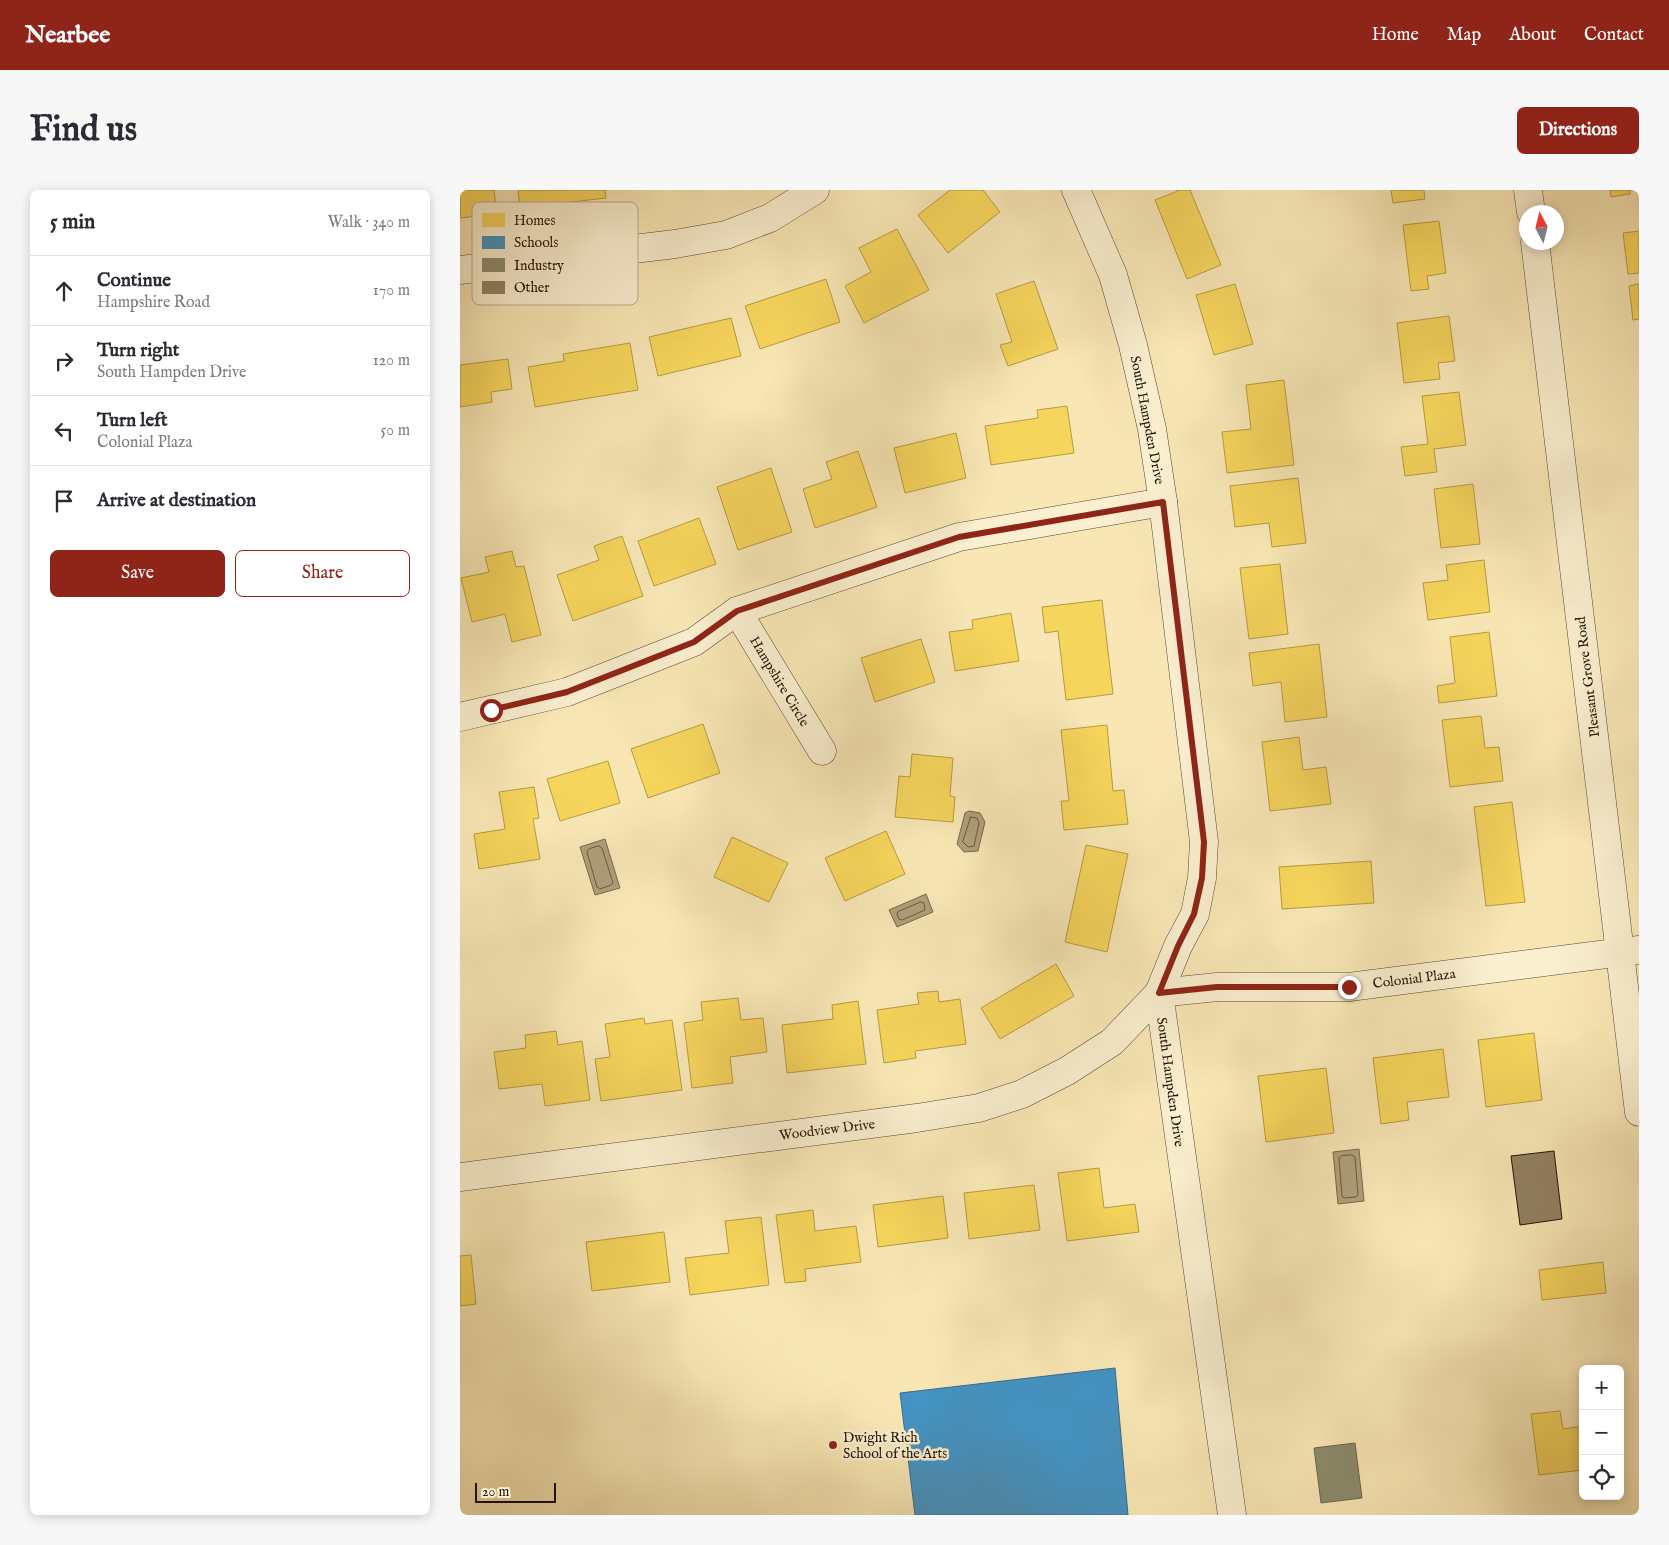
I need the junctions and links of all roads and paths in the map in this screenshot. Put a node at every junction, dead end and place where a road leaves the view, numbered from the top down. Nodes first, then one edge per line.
1 (816, 190) edge
2 (1076, 190) edge
3 (1528, 190) edge
4 (1530, 205) edge
5 (638, 248) edge
6 (1536, 250) edge
7 (1163, 502) junction
8 (737, 611) junction
9 (460, 717) edge
10 (822, 751) dead end
11 (1630, 951) edge
12 (1159, 993) junction
13 (1639, 1112) edge
14 (460, 1177) edge
15 (1232, 1515) edge

1 - 5 street
2 - 7 street, South Hampden Drive
3 - 4 street
6 - 11 street, Pleasant Grove Road
7 - 8 street
7 - 12 street, South Hampden Drive
8 - 9 street
8 - 10 street, Hampshire Circle
11 - 12 street, Colonial Plaza
11 - 13 street, Pleasant Grove Road
12 - 14 street, Woodview Drive
12 - 15 street, South Hampden Drive

